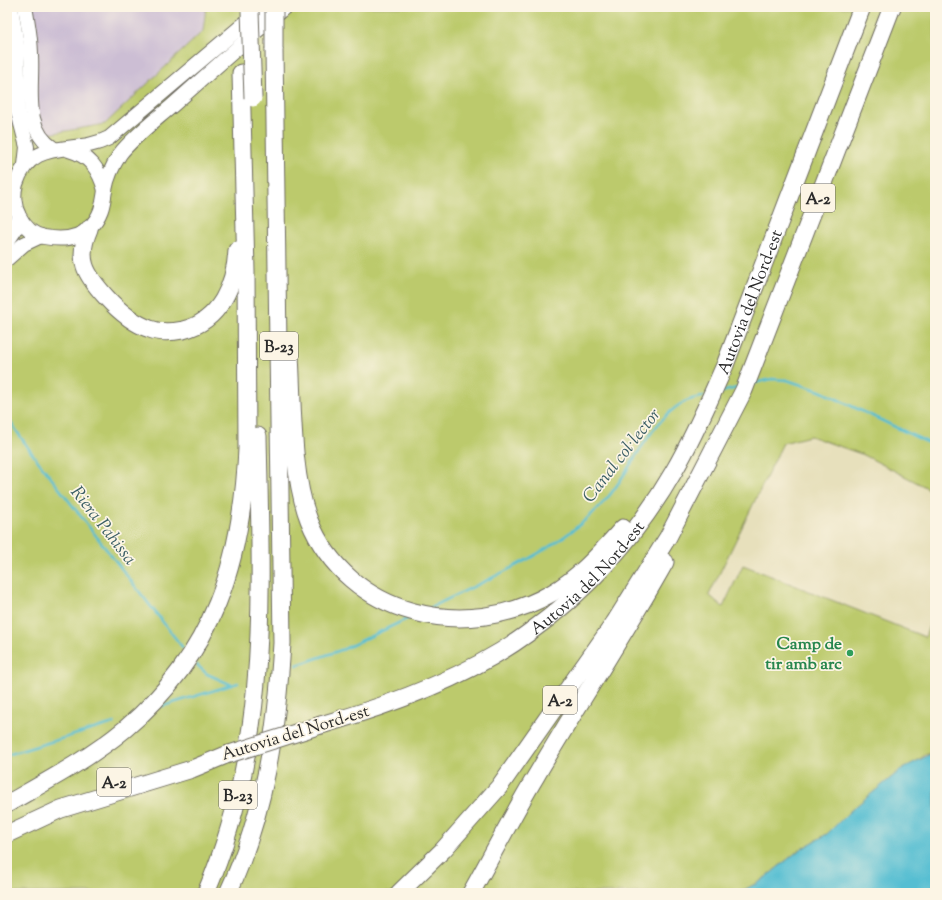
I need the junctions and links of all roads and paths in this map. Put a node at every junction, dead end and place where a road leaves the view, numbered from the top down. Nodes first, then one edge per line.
1 (11, 7) edge
2 (25, 7) edge
3 (274, 7) edge
4 (285, 7) edge
5 (862, 7) edge
6 (892, 7) edge
7 (250, 9) edge
8 (247, 100) junction
9 (61, 149) junction
10 (25, 165) junction
11 (105, 190) junction
12 (18, 214) junction
13 (89, 229) junction
14 (41, 236) junction
15 (7, 242) edge
16 (277, 247) junction
17 (7, 260) edge
18 (722, 442) junction
19 (671, 476) junction
20 (226, 755) junction
21 (7, 804) edge
22 (7, 824) edge
23 (7, 834) edge
24 (242, 861) junction
25 (206, 893) edge
26 (228, 893) edge
27 (235, 893) edge
28 (399, 893) edge
29 (471, 893) edge

1 - 10 main road
2 - 9 main road
3 - 16 highway, B-23, bridge
4 - 11 main road
5 - 19 highway, Autovia del Nord-est / A-2
6 - 18 highway, Autovia del Nord-est / A-2
7 - 8 highway, B-23, bridge
7 - 8 highway
7 - 9 main road
8 - 13 highway
8 - 21 highway
8 - 25 highway, B-23
9 - 10 main road
9 - 11 main road
10 - 12 main road
11 - 13 main road
12 - 14 main road
12 - 15 main road
13 - 14 main road
14 - 17 main road
16 - 19 highway
16 - 24 highway, B-23
18 - 28 highway, Autovia del Nord-est / A-2
18 - 29 highway
19 - 20 highway, Autovia del Nord-est / A-2, bridge
20 - 22 highway, Autovia del Nord-est / A-2
20 - 23 highway, A-2
24 - 26 highway, B-23
24 - 27 highway

